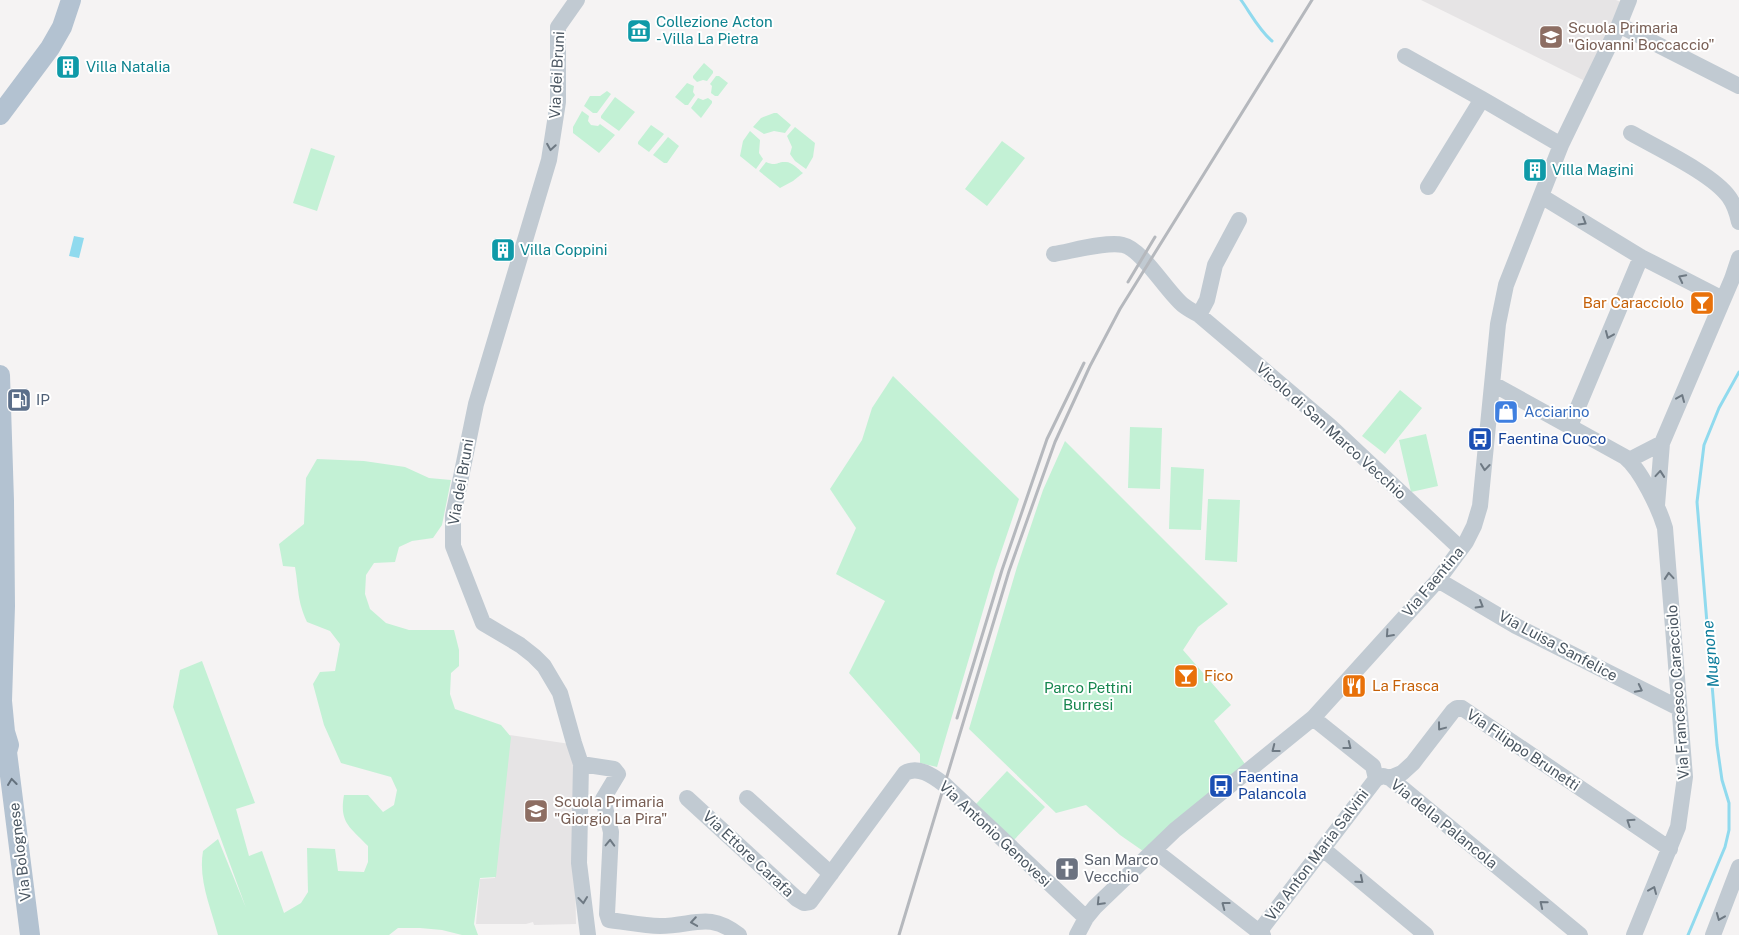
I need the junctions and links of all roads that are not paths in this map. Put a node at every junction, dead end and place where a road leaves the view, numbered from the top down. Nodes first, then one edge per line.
1 (71, 0) edge
2 (577, 0) edge
3 (1625, 1) edge
4 (1619, 25) junction
5 (1405, 56) dead end
6 (1739, 86) edge
7 (1482, 99) junction
8 (0, 115) edge
9 (1631, 133) dead end
10 (1561, 145) junction
11 (1428, 187) dead end
12 (1541, 196) junction
13 (1239, 220) dead end
14 (1739, 222) edge
15 (1054, 254) dead end
16 (1641, 257) junction
17 (1739, 258) edge
18 (1723, 299) junction
19 (1199, 315) junction
20 (0, 376) edge
21 (1493, 384) junction
22 (1570, 426) junction
23 (1662, 443) junction
24 (1629, 460) junction
25 (1657, 505) junction
26 (1461, 549) junction
27 (1438, 580) junction
28 (1679, 708) junction
29 (1, 713) edge
30 (1313, 718) junction
31 (3, 745) edge
32 (581, 764) junction
33 (1382, 778) junction
34 (687, 798) dead end
35 (747, 798) dead end
36 (1323, 849) junction
37 (1670, 849) junction
38 (1154, 850) junction
39 (1739, 867) edge
40 (831, 874) junction
41 (1733, 900) edge
42 (810, 902) joint
43 (1086, 918) junction
44 (610, 920) junction
45 (587, 929) edge
46 (1261, 933) edge
47 (30, 935) edge
48 (739, 935) edge
49 (1077, 935) edge
50 (1426, 935) edge
51 (1580, 935) edge
52 (1634, 935) edge
53 (1713, 935) edge

1 - 8 main road
2 -> 32 street, Via dei Bruni
3 - 4 street, Via Faentina
4 - 6 street
4 - 10 street, Via Faentina
5 - 7 street
7 - 10 street
7 - 11 street
9 - 14 street
10 - 12 street, Via Faentina
12 -> 16 street
12 - 21 street, Via Faentina
13 - 19 street
15 - 19 street, Vicolo di San Marco Vecchio
18 -> 16 street
16 -> 22 street
17 - 18 street, Via Francesco Caracciolo
23 -> 18 street, Via Francesco Caracciolo
19 - 26 street, Vicolo di San Marco Vecchio
20 - 29 main road, Via Bolognese
21 - 22 street
21 -> 26 street, Via Faentina
22 - 24 street
23 - 24 street
25 -> 23 street, Via Francesco Caracciolo
24 - 25 street
28 -> 25 street, Via Francesco Caracciolo
26 - 27 street, Via Faentina
27 -> 28 street, Via Luisa Sanfelice
27 -> 30 street, Via Faentina
28 - 37 street, Via Francesco Caracciolo
29 - 31 main road, Via Bolognese
30 -> 33 street, Via della Palancola
30 -> 38 street, Via Faentina
47 -> 31 main road, Via Bolognese
44 -> 32 street
32 -> 45 street, Via dei Bruni
33 - 36 street, Via Anton Maria Salvini
37 -> 33 street, Via Filippo Brunetti
51 -> 33 street, Via della Palancola
34 - 42 street, Via Ettore Carafa
35 - 40 street
36 - 46 street, Via Anton Maria Salvini
36 -> 50 street
52 -> 37 street, Via Francesco Caracciolo
38 -> 43 street, Via Faentina
46 -> 38 street
39 - 41 street
40 - 42 street, Via Antonio Genovesi
40 - 43 street, Via Antonio Genovesi
41 -> 53 street
43 - 49 street, Via Faentina
44 - 45 street
48 -> 44 street

